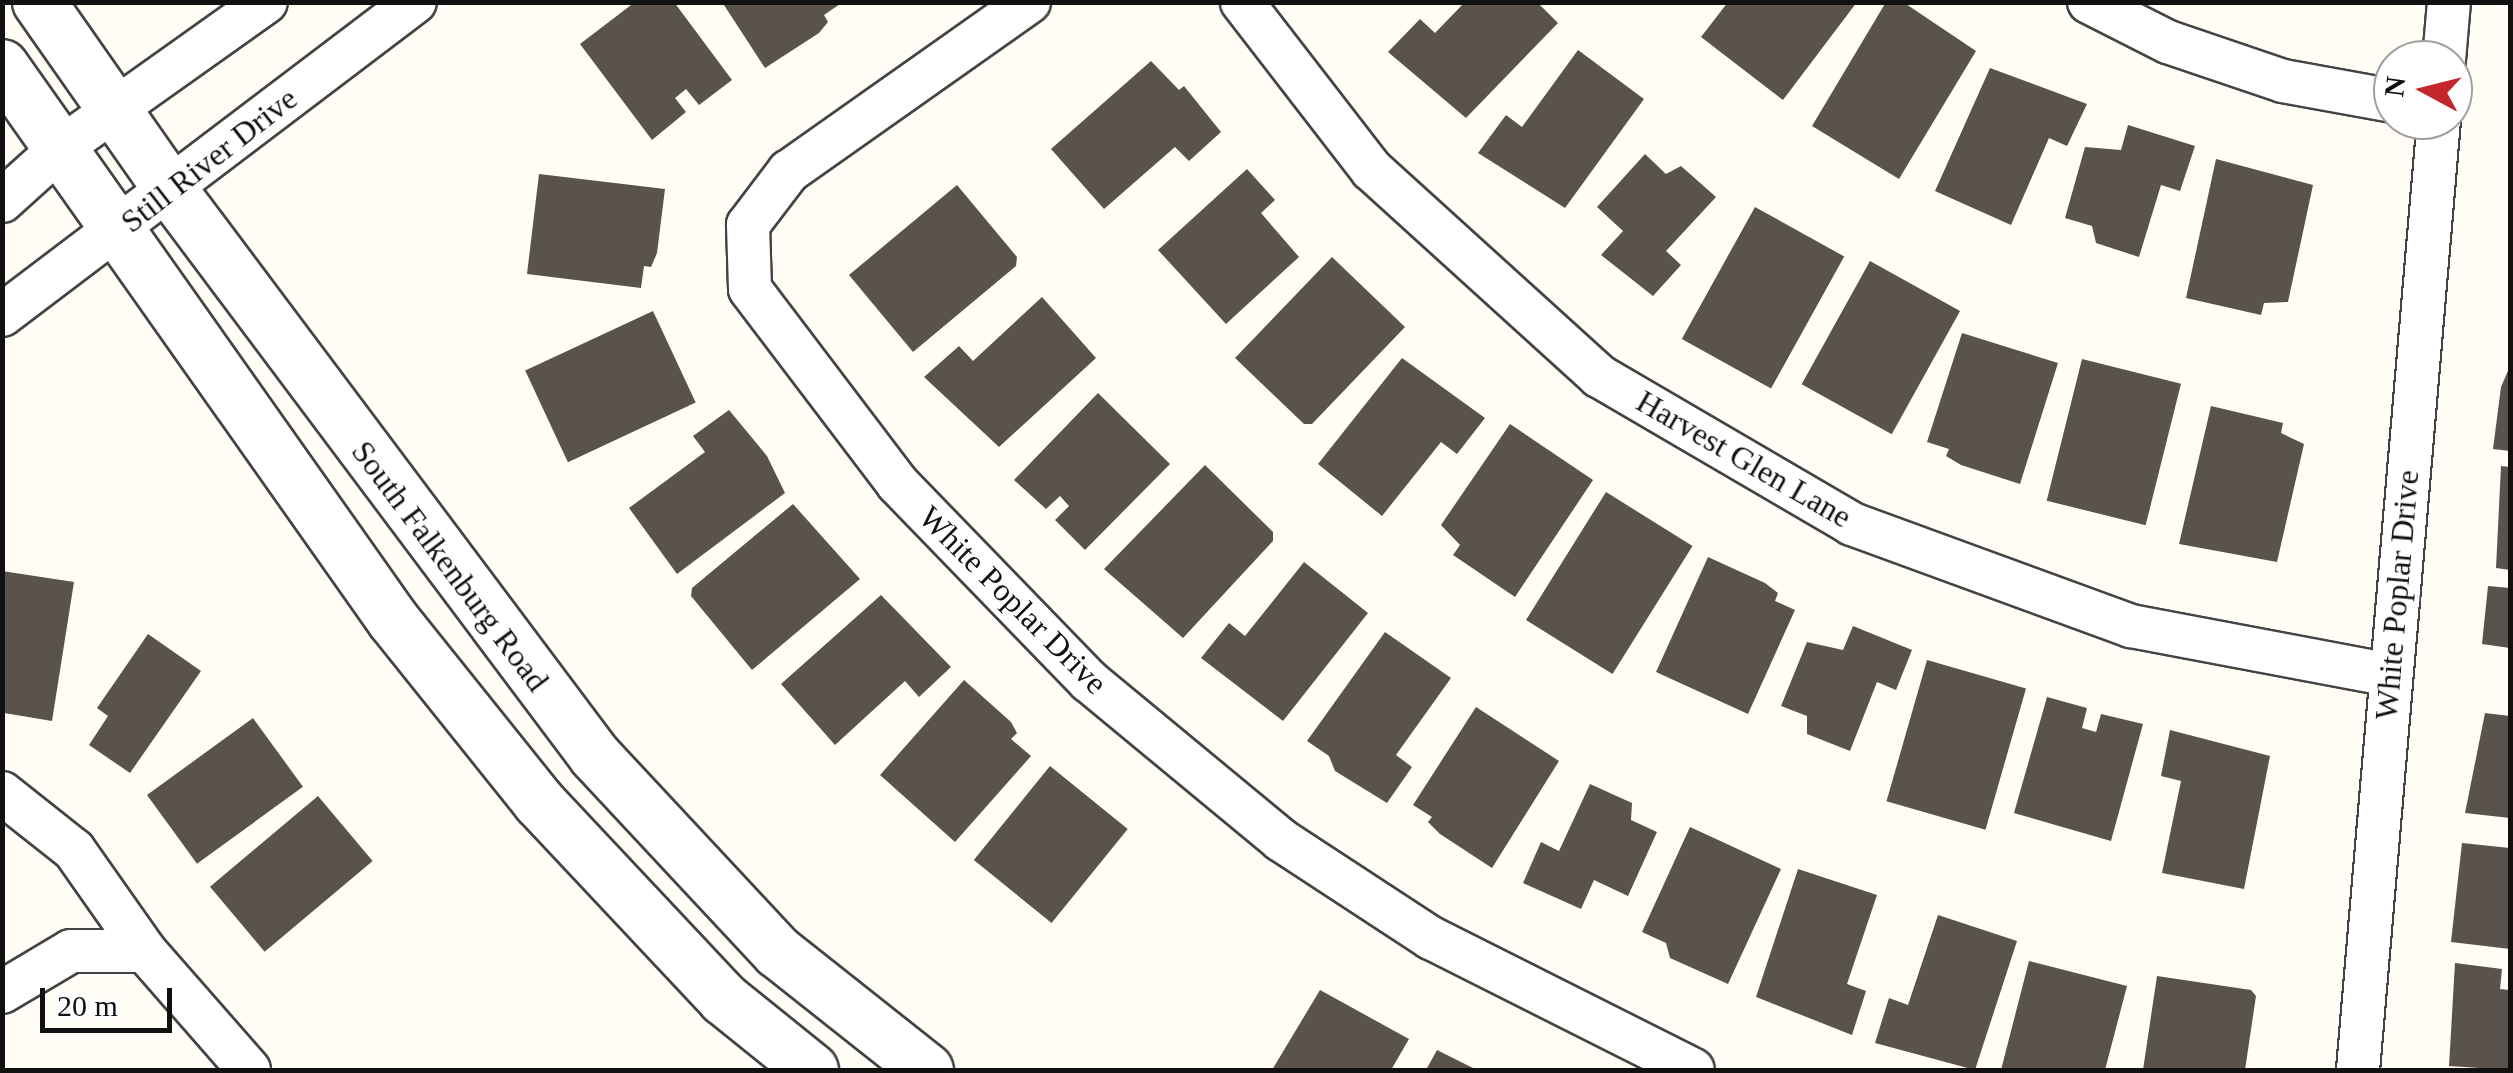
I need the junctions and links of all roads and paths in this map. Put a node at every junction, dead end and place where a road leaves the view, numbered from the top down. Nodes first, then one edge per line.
1 (39, 2) edge
2 (266, 2) edge
3 (415, 2) edge
4 (1029, 2) edge
5 (1242, 2) edge
6 (2089, 2) edge
7 (2449, 2) edge
8 (2446, 40) edge
9 (2, 66) edge
10 (2373, 98) edge
11 (116, 110) junction
12 (2437, 140) edge
13 (62, 147) junction
14 (172, 192) junction
15 (2, 201) edge
16 (118, 232) junction
17 (2, 316) edge
18 (2390, 675) junction
19 (2, 793) edge
20 (145, 952) junction
21 (2, 992) edge
22 (250, 1070) edge
23 (812, 1070) edge
24 (927, 1070) edge
25 (1693, 1070) edge
26 (2358, 1070) edge

1 - 11 street, South Falkenburg Road
2 - 11 street
3 - 14 street, Still River Drive
4 - 25 street, White Poplar Drive
5 - 18 street, Harvest Glen Lane
6 - 10 street
7 - 8 street
9 - 13 street
11 - 13 street
11 - 14 street, South Falkenburg Road
12 - 18 street, White Poplar Drive
13 - 15 street
13 - 16 street
14 - 16 street, Still River Drive
14 - 24 street, South Falkenburg Road
16 - 17 street, Still River Drive
16 - 23 street
18 - 26 street, White Poplar Drive
19 - 20 street
20 - 21 street
20 - 22 street

